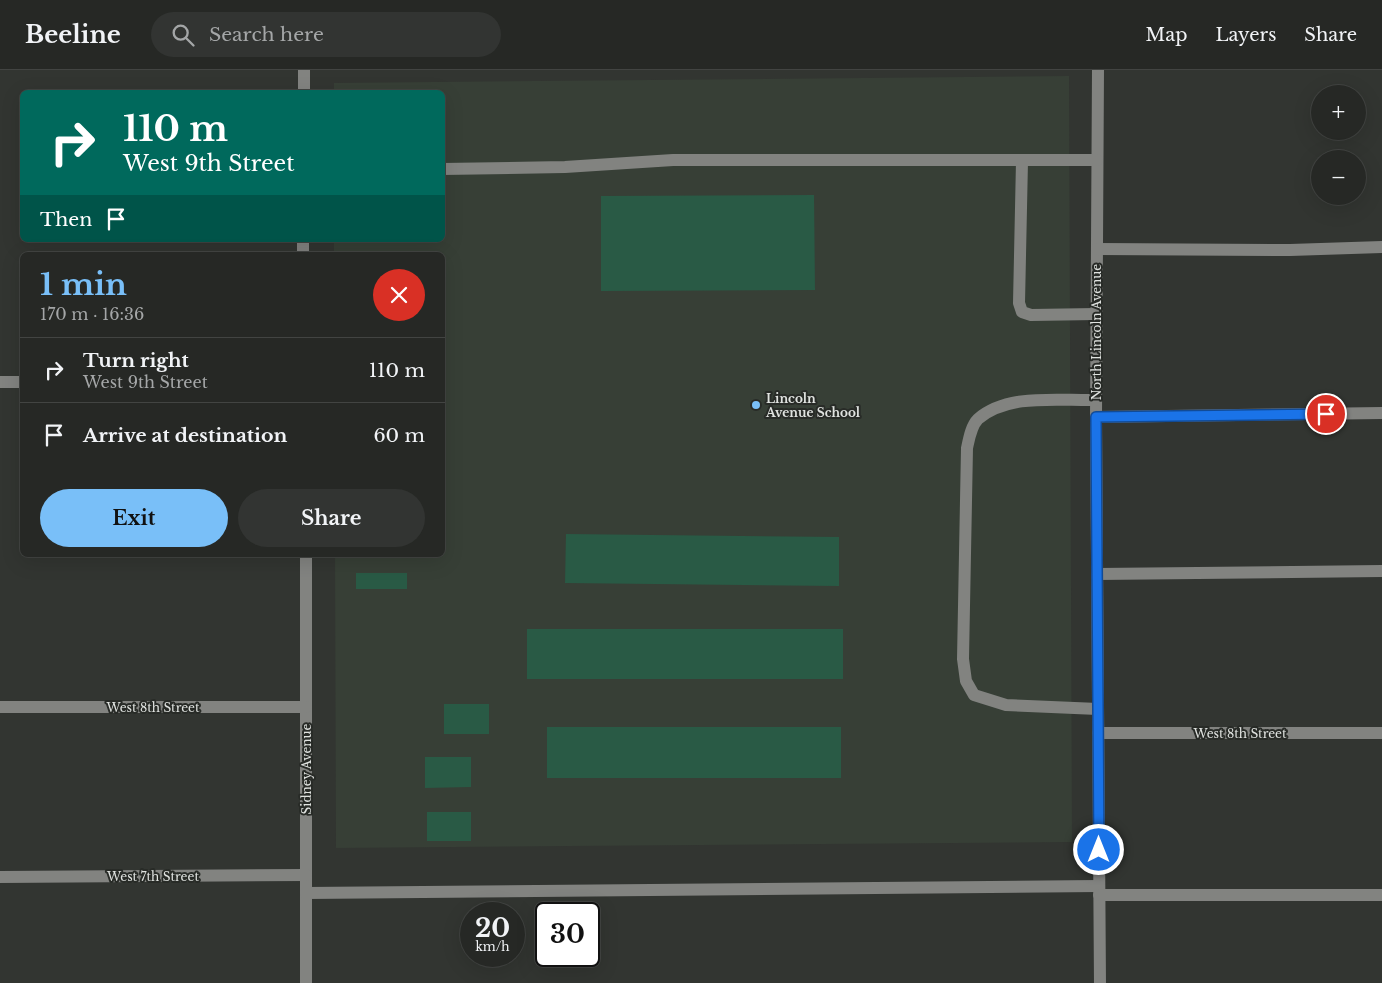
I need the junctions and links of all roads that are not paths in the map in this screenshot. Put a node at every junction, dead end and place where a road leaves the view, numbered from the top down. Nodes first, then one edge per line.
1 (304, 70) edge
2 (1098, 70) edge
3 (304, 90) edge
4 (1097, 160) junction
5 (1022, 161) junction
6 (445, 169) edge
7 (1382, 247) edge
8 (1097, 249) junction
9 (1096, 314) junction
10 (0, 382) edge
11 (20, 382) edge
12 (1096, 400) junction
13 (1382, 413) edge
14 (1096, 417) junction
15 (306, 557) edge
16 (1382, 571) edge
17 (1097, 574) junction
18 (0, 707) edge
19 (306, 707) junction
20 (1098, 709) junction
21 (1098, 733) junction
22 (1382, 733) edge
23 (306, 875) junction
24 (0, 877) edge
25 (1099, 891) junction
26 (306, 893) junction
27 (1382, 895) edge
28 (306, 983) edge
29 (1100, 983) edge

1 - 3 street
2 - 4 street, North Lincoln Avenue
4 - 5 street
4 - 8 street, North Lincoln Avenue
5 - 6 street
5 - 9 street
7 - 8 street
8 - 9 street, North Lincoln Avenue
9 - 12 street, North Lincoln Avenue
10 - 11 street
12 - 14 street, North Lincoln Avenue
12 - 20 street
13 - 14 street
14 - 17 street, North Lincoln Avenue
15 - 19 street, Sidney Avenue
16 - 17 street
17 - 20 street, North Lincoln Avenue
18 - 19 street, West 8th Street
19 - 23 street, Sidney Avenue
20 - 21 street, North Lincoln Avenue
21 - 22 street, West 8th Street
21 - 25 street, North Lincoln Avenue
23 - 24 street, West 7th Street
23 - 26 street, Sidney Avenue
25 - 26 street
25 - 27 street
25 - 29 street, North Lincoln Avenue
26 - 28 street, Sidney Avenue

